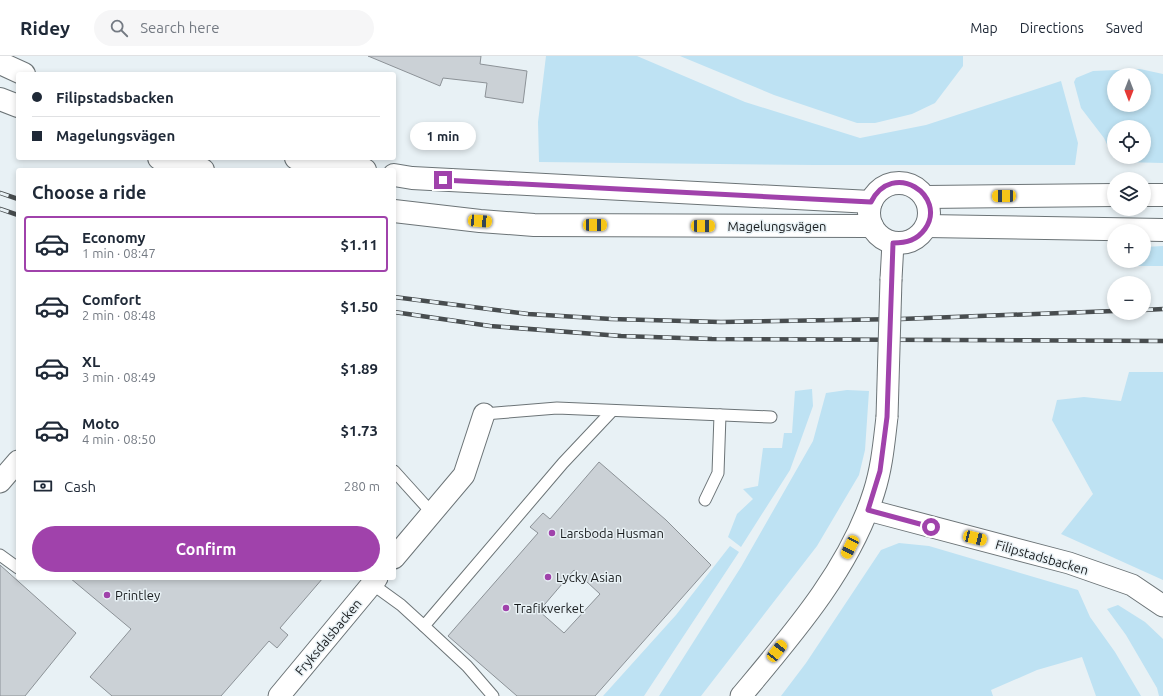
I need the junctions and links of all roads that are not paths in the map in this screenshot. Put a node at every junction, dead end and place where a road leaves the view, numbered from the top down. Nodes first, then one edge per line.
1 (0, 63) edge
2 (20, 72) edge
3 (0, 99) edge
4 (16, 105) edge
5 (166, 160) edge
6 (308, 160) edge
7 (196, 168) edge
8 (354, 168) edge
9 (396, 175) edge
10 (1107, 195) edge
11 (1151, 195) edge
12 (1163, 195) edge
13 (926, 197) junction
14 (871, 202) junction
15 (396, 211) edge
16 (872, 226) junction
17 (927, 226) junction
18 (1163, 230) edge
19 (893, 243) junction
20 (612, 411) junction
21 (484, 414) joint
22 (720, 415) junction
23 (771, 417) dead end
24 (16, 463) edge
25 (396, 473) edge
26 (0, 482) edge
27 (705, 500) dead end
28 (868, 510) junction
29 (432, 513) junction
30 (0, 555) edge
31 (396, 556) edge
32 (16, 567) edge
33 (375, 581) edge
34 (1163, 606) edge
35 (424, 626) junction
36 (279, 696) edge
37 (493, 696) edge
38 (741, 696) edge

1 - 2 main road
3 - 4 main road
5 - 7 main road
6 - 8 main road
9 - 14 main road, Magelungsvägen
10 - 13 main road
11 - 12 main road
13 - 14 main road
13 - 17 main road
14 - 16 main road
15 - 16 main road, Magelungsvägen
16 - 19 main road
17 - 18 main road
17 - 19 main road
19 - 28 street, bridge
20 - 21 lane
20 - 22 lane
20 - 35 lane
21 - 29 street
22 - 23 lane
22 - 27 lane
24 - 26 street
25 - 29 lane
28 - 34 street, Filipstadsbacken
28 - 38 street
29 - 31 street
30 - 32 lane
33 - 35 lane
33 - 36 street, Fryksdalsbacken
35 - 37 lane

